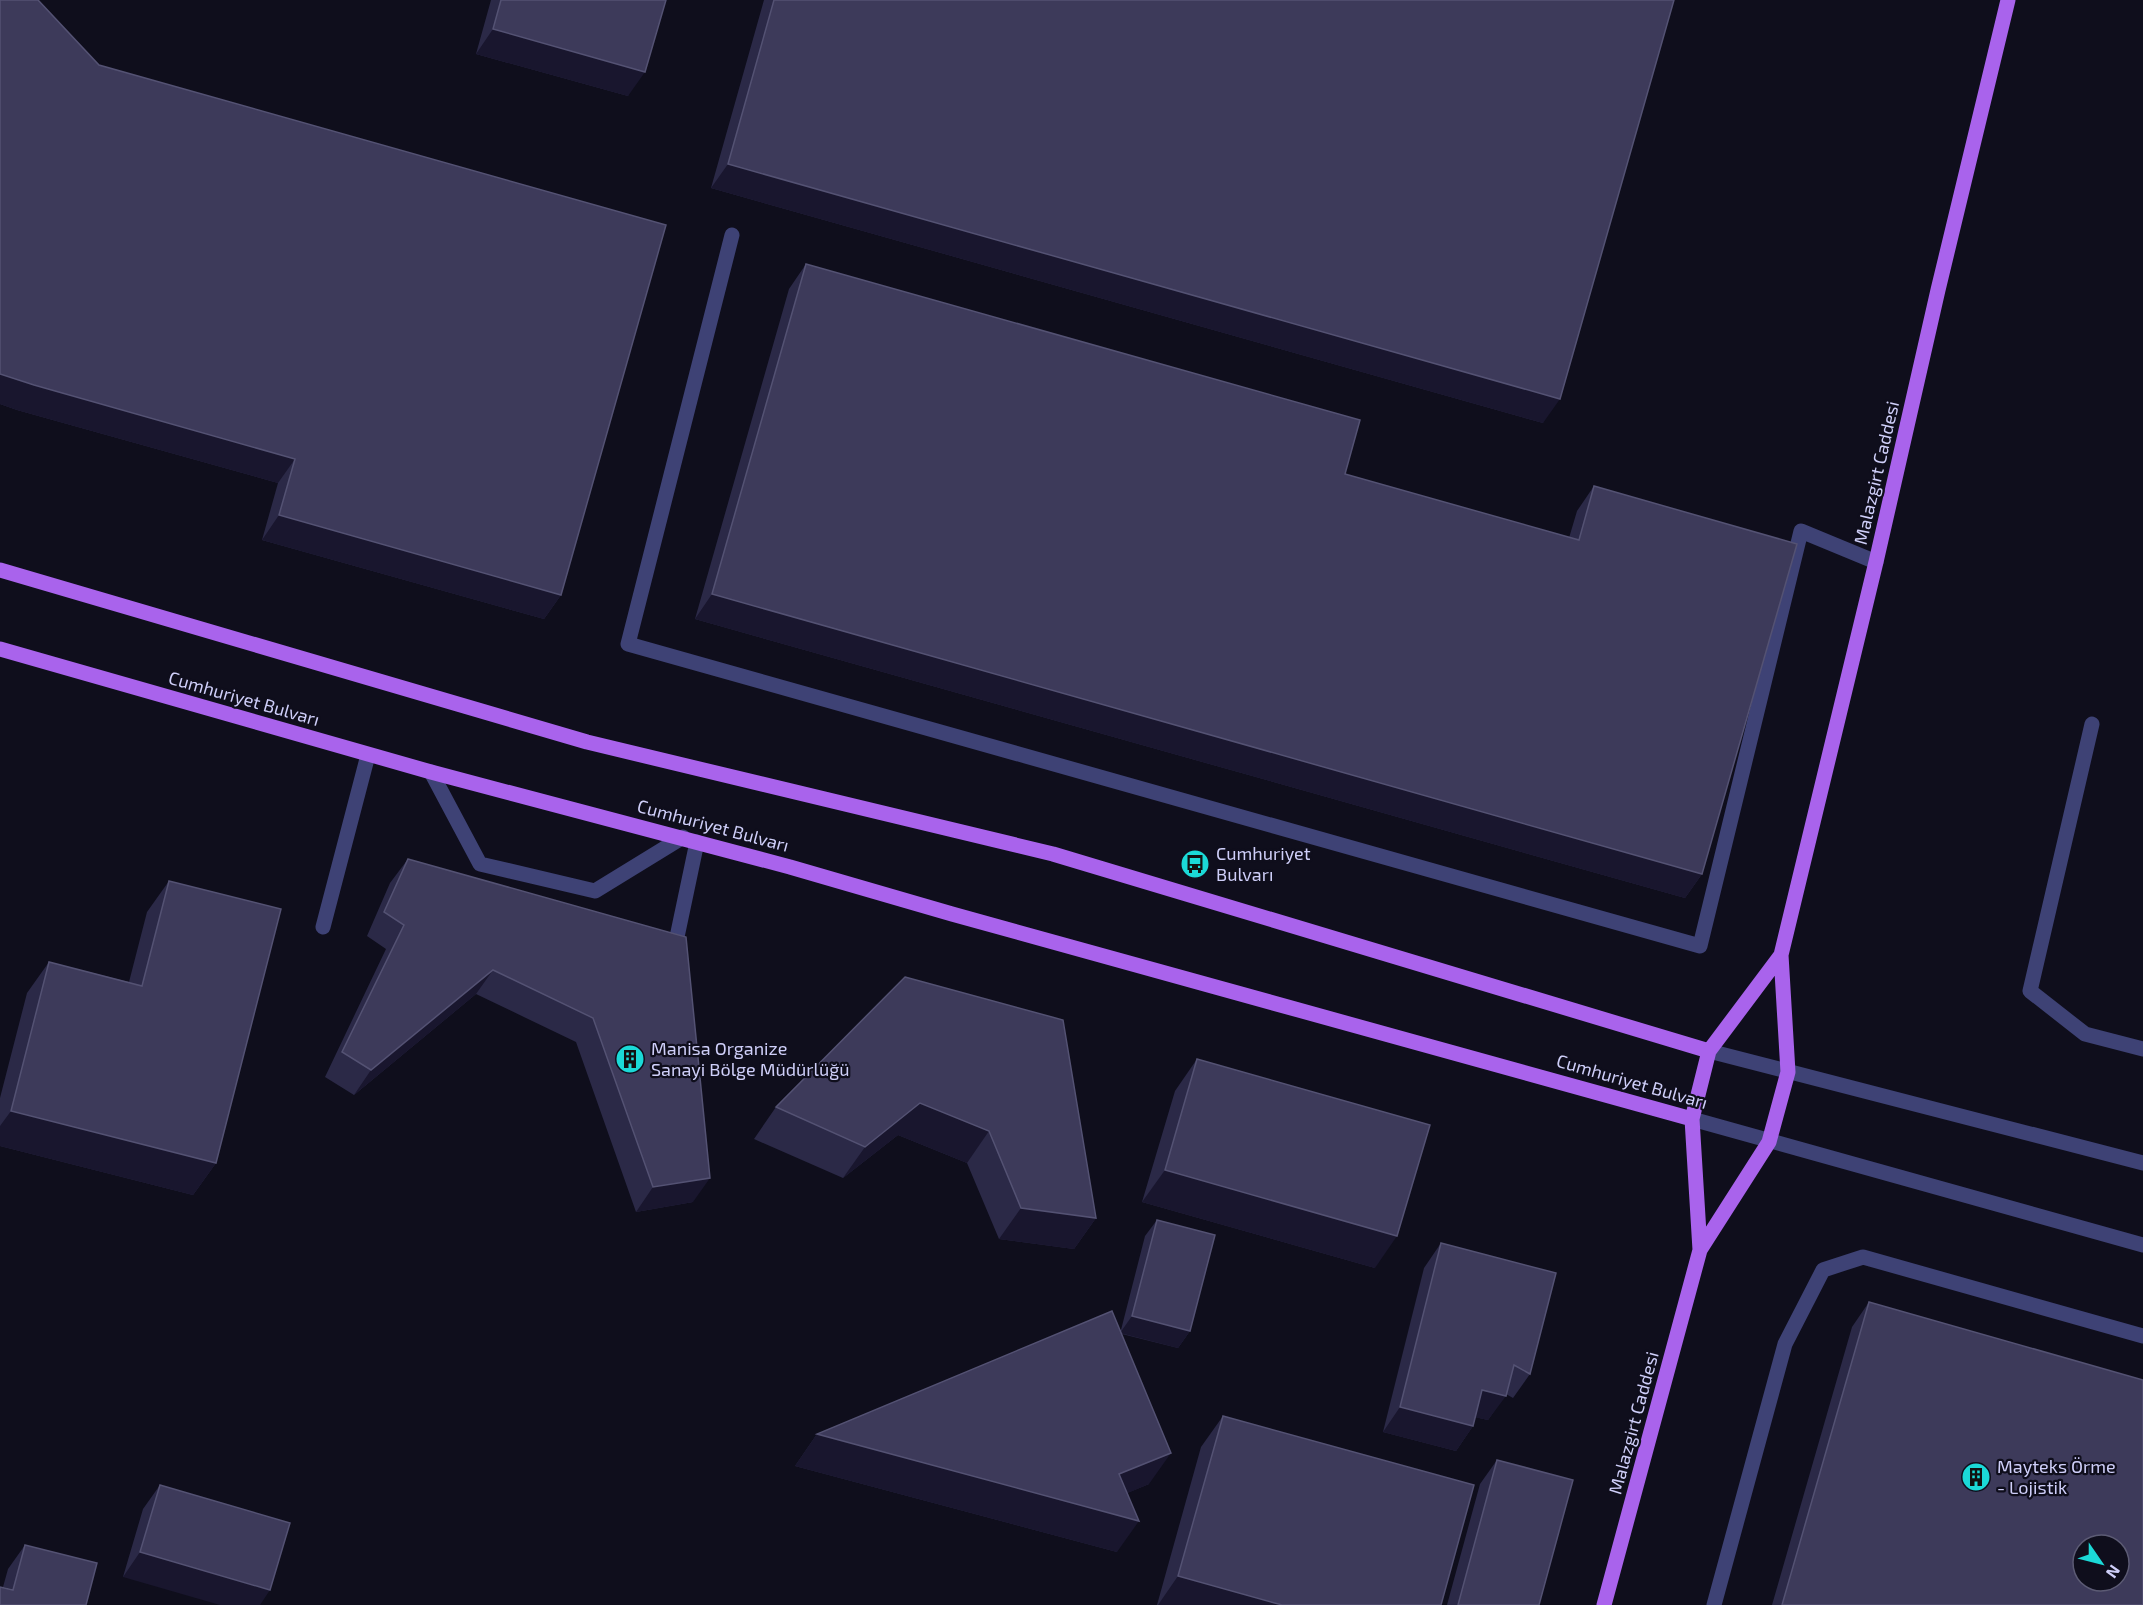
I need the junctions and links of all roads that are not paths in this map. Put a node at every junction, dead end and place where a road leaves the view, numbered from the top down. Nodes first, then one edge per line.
1 (2008, 0) edge
2 (732, 235) dead end
3 (1876, 562) junction
4 (0, 570) edge
5 (0, 649) edge
6 (2092, 724) dead end
7 (368, 755) junction
8 (430, 772) junction
9 (690, 840) junction
10 (323, 927) dead end
11 (1781, 955) junction
12 (682, 970) edge
13 (2143, 1049) edge
14 (1708, 1051) junction
15 (1788, 1072) junction
16 (1692, 1119) junction
17 (1769, 1142) junction
18 (2143, 1162) edge
19 (2143, 1245) edge
20 (1700, 1250) junction
21 (2143, 1336) edge
22 (1604, 1605) edge
23 (1714, 1605) edge

1 - 3 main road, Malazgirt Caddesi
2 - 3 street
3 - 11 main road, Malazgirt Caddesi
4 - 14 main road
5 - 7 main road, Cumhuriyet Bulvarı
6 - 13 street
7 - 8 main road, Cumhuriyet Bulvarı
7 - 10 street
8 - 9 main road, Cumhuriyet Bulvarı
8 - 9 street
9 - 12 street
9 - 16 main road, Cumhuriyet Bulvarı
11 - 14 main road
11 - 15 main road
14 - 15 street
14 - 16 main road
15 - 17 main road
15 - 18 street
16 - 17 street, Cumhuriyet Bulvarı
16 - 20 main road
17 - 19 street, Cumhuriyet Bulvarı
17 - 20 main road
20 - 22 main road, Malazgirt Caddesi
21 - 23 street

